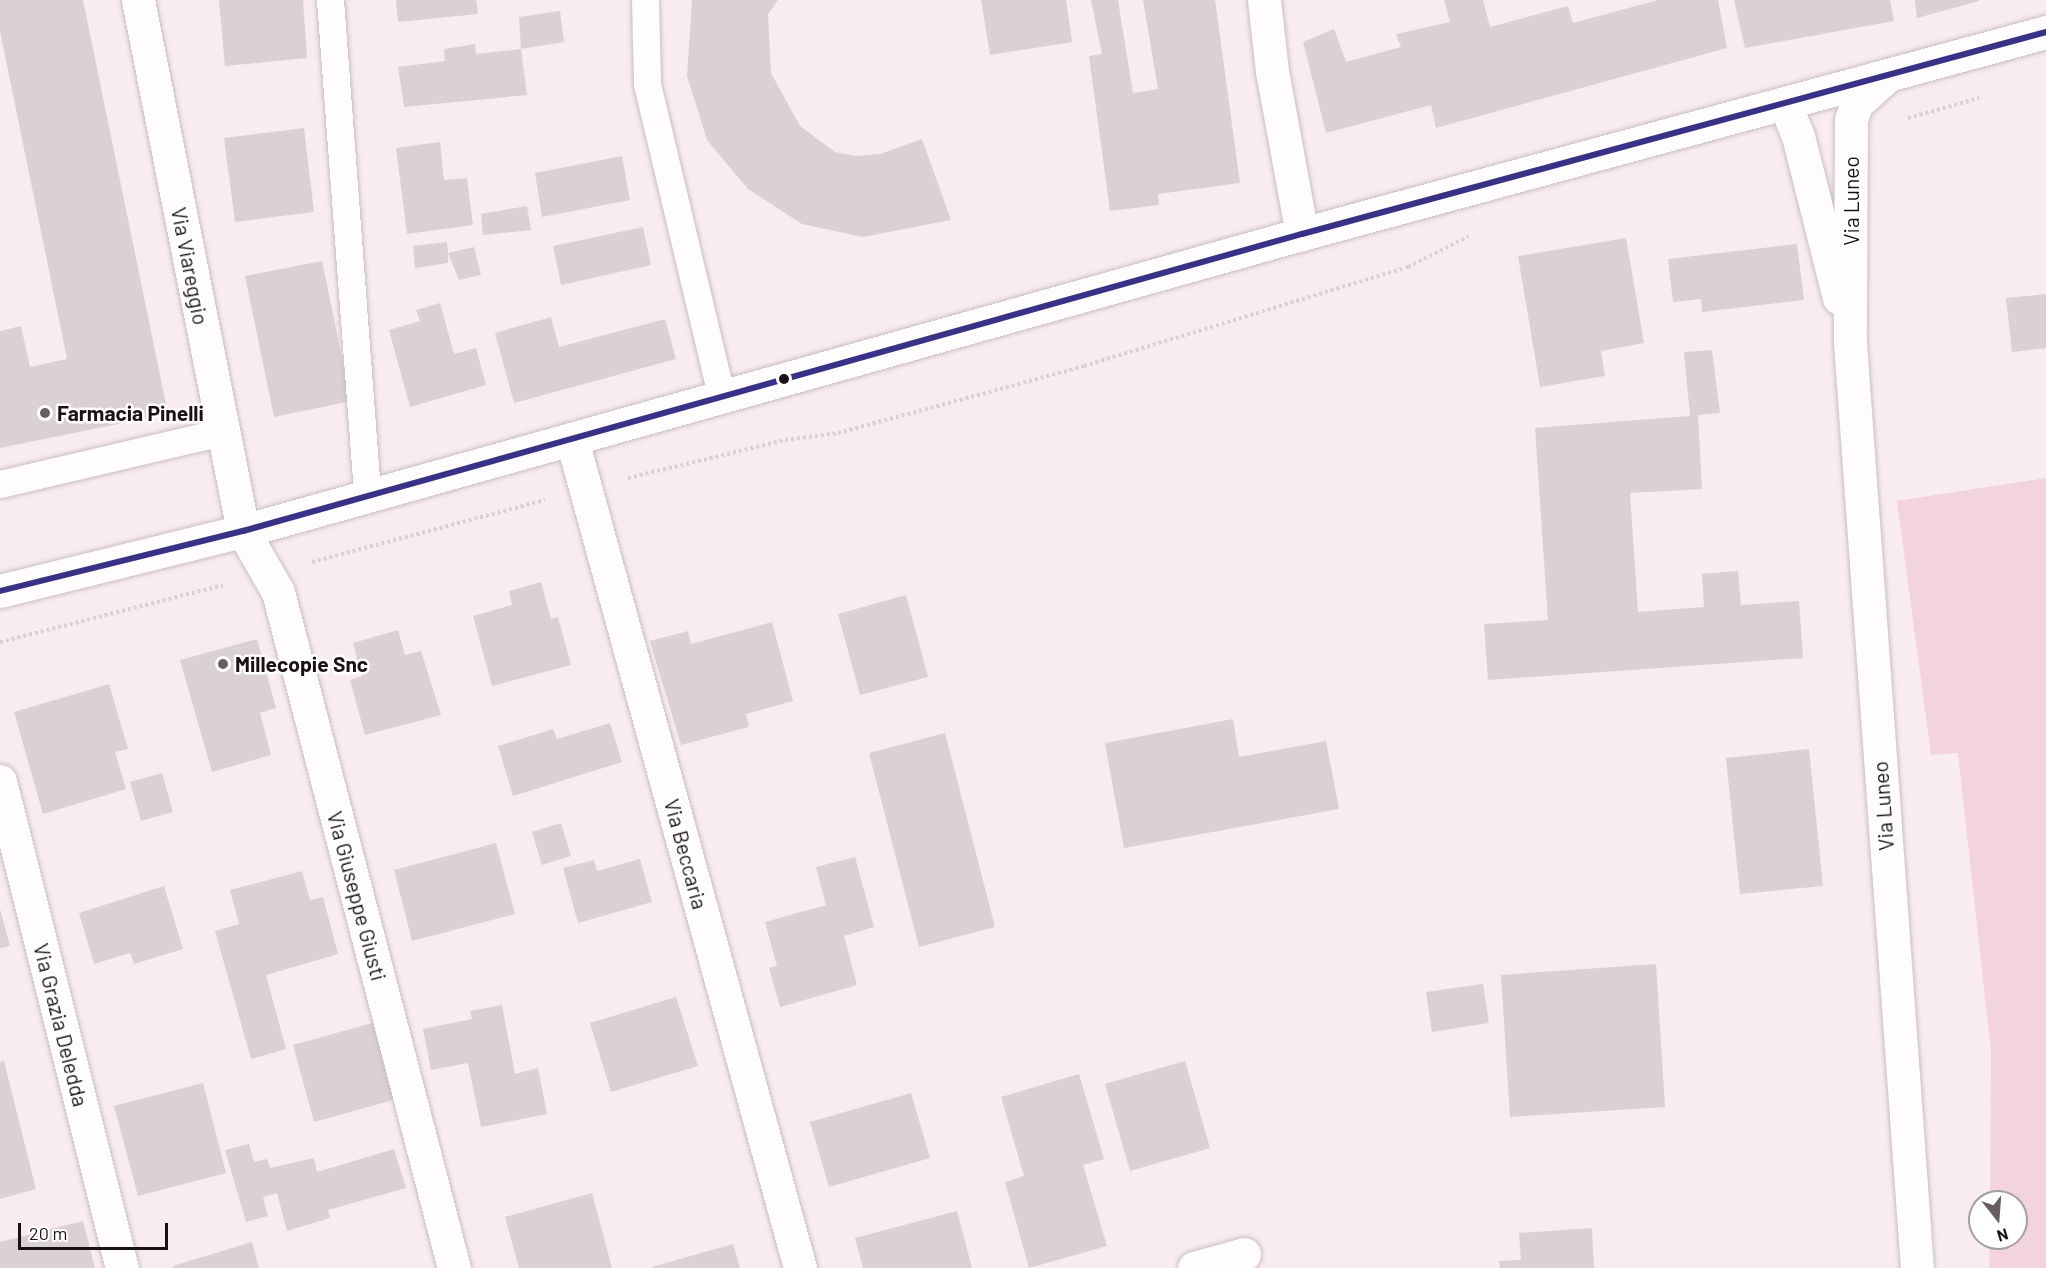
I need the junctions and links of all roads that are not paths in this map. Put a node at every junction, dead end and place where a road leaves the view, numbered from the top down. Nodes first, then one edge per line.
1 (138, 0) edge
2 (330, 0) edge
3 (645, 0) edge
4 (1264, 0) edge
5 (2046, 32) edge
6 (1889, 75) junction
7 (1785, 104) junction
8 (1302, 234) junction
9 (1850, 343) junction
10 (722, 399) junction
11 (222, 432) junction
12 (572, 440) junction
13 (0, 484) edge
14 (367, 497) junction
15 (243, 531) junction
16 (0, 591) edge
17 (0, 781) edge
18 (1244, 1254) dead end
19 (122, 1268) edge
20 (454, 1268) edge
21 (800, 1268) edge
22 (1194, 1268) edge
23 (1917, 1268) edge

1 - 11 street, Via Viareggio
2 - 14 lane
3 - 10 lane
4 - 8 street
5 - 6 street
6 - 7 street
6 - 9 street, Via Luneo
7 - 8 street
7 - 9 street, Via Luneo
8 - 10 street
9 - 23 street, Via Luneo
10 - 12 street
11 - 13 lane
11 - 15 street, Via Viareggio
12 - 14 street
12 - 21 street, Via Beccaria
14 - 15 street
15 - 16 street
15 - 20 street, Via Giuseppe Giusti
17 - 19 street, Via Grazia Deledda
18 - 22 street

